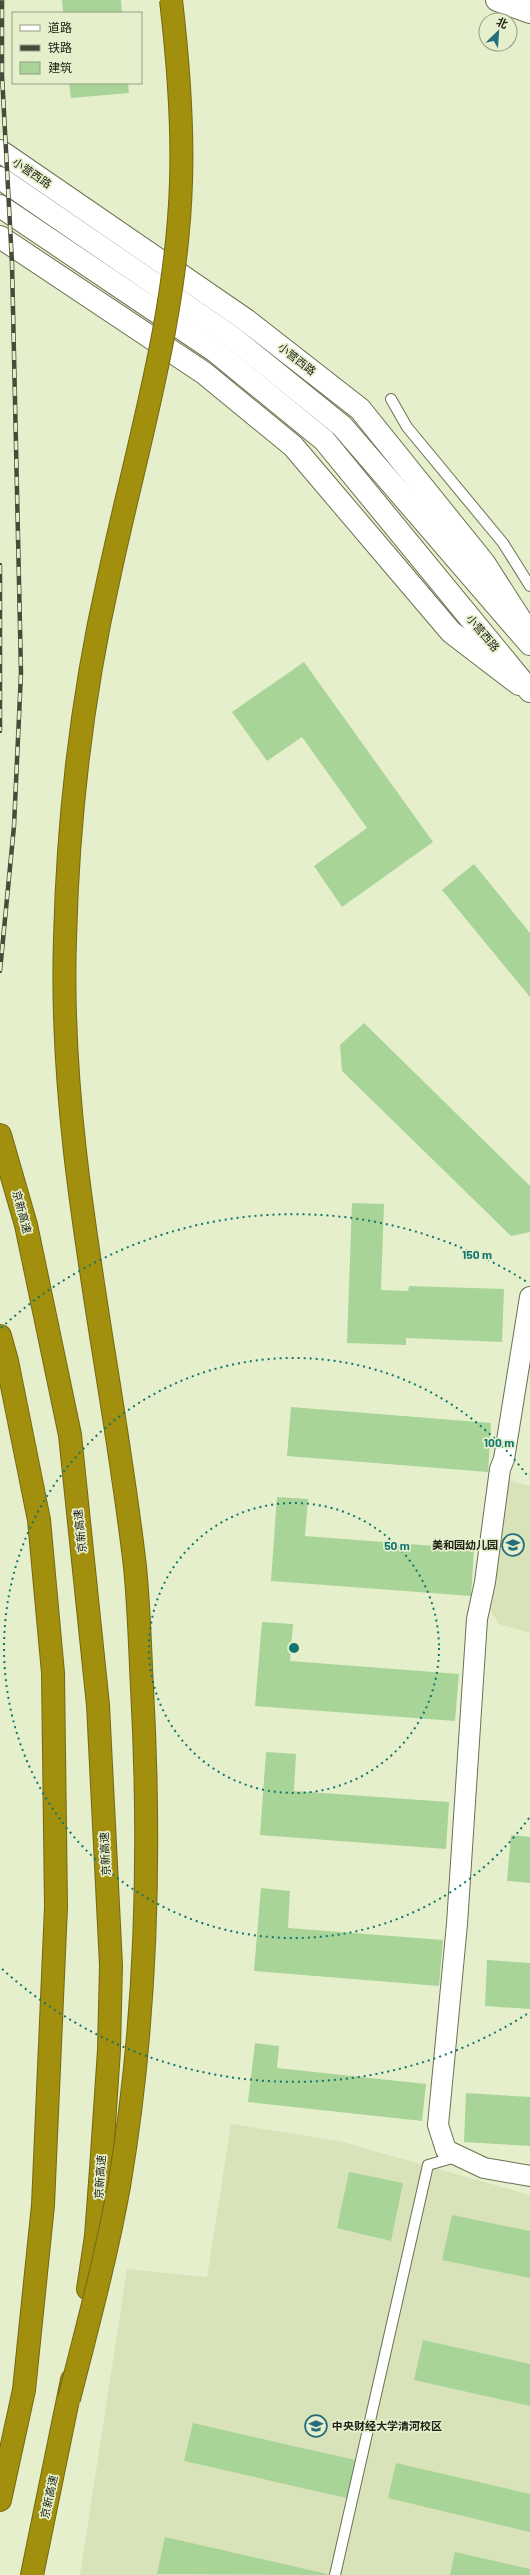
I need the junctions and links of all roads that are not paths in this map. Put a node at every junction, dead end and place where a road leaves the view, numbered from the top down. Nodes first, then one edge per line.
1 (171, 0) edge
2 (497, 0) edge
3 (530, 12) edge
4 (0, 151) edge
5 (0, 178) edge
6 (0, 206) edge
7 (0, 236) edge
8 (391, 399) dead end
9 (530, 586) edge
10 (530, 634) edge
11 (530, 644) edge
12 (530, 692) edge
13 (0, 1135) edge
14 (530, 1296) edge
15 (0, 1336) edge
16 (458, 2156) junction
17 (530, 2176) edge
18 (69, 2399) junction
19 (0, 2500) edge
20 (32, 2575) edge
21 (335, 2575) edge

1 - 18 highway, bridge
2 - 3 street
4 - 10 street, 小营西路
5 - 11 street, 小营西路
6 - 12 street, 小营西路
7 - 12 street, 小营西路
8 - 9 lane
13 - 18 highway, 京新高速, bridge
14 - 16 street
15 - 19 highway
16 - 17 street
16 - 21 lane
18 - 20 highway, 京新高速

